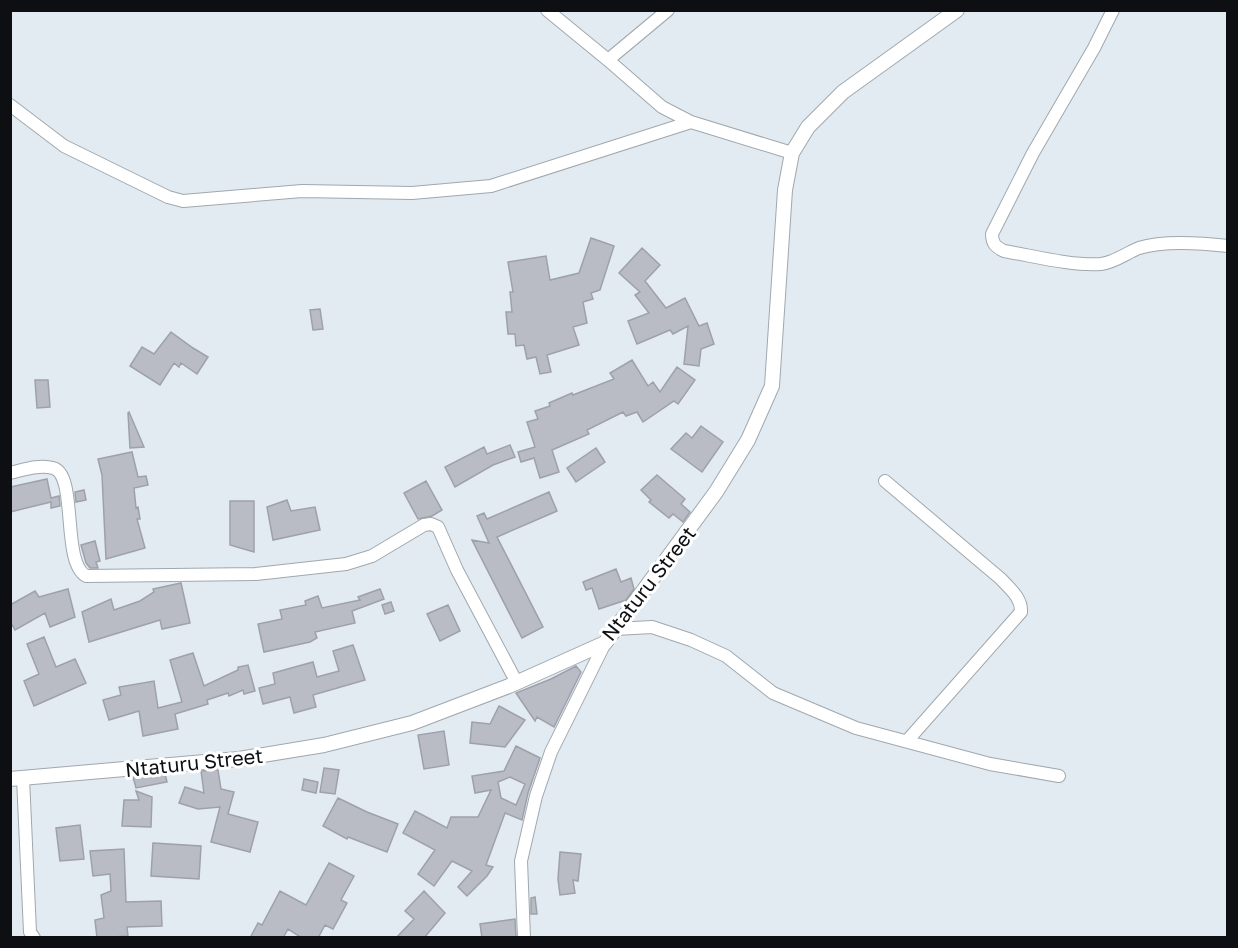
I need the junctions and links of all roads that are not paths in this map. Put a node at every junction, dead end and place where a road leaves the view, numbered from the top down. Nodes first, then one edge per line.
1 (548, 10) edge
2 (668, 10) edge
3 (957, 10) edge
4 (1113, 10) edge
5 (608, 60) junction
6 (10, 105) edge
7 (691, 122) junction
8 (792, 153) junction
9 (1227, 246) edge
10 (10, 473) edge
11 (885, 481) dead end
12 (616, 629) junction
13 (605, 643) junction
14 (517, 683) junction
15 (907, 741) junction
16 (1059, 776) dead end
17 (17, 778) edge
18 (526, 936) edge
19 (34, 938) edge

1 - 5 street
2 - 5 street
3 - 8 street, Ntaturu Street
4 - 9 street
5 - 7 street
6 - 7 street
7 - 8 street
8 - 12 street, Ntaturu Street
10 - 14 street
11 - 15 street
12 - 13 street, Ntaturu Street
12 - 15 street
13 - 14 street, Ntaturu Street
13 - 18 street
14 - 17 street, Ntaturu Street
15 - 16 street
17 - 19 street

